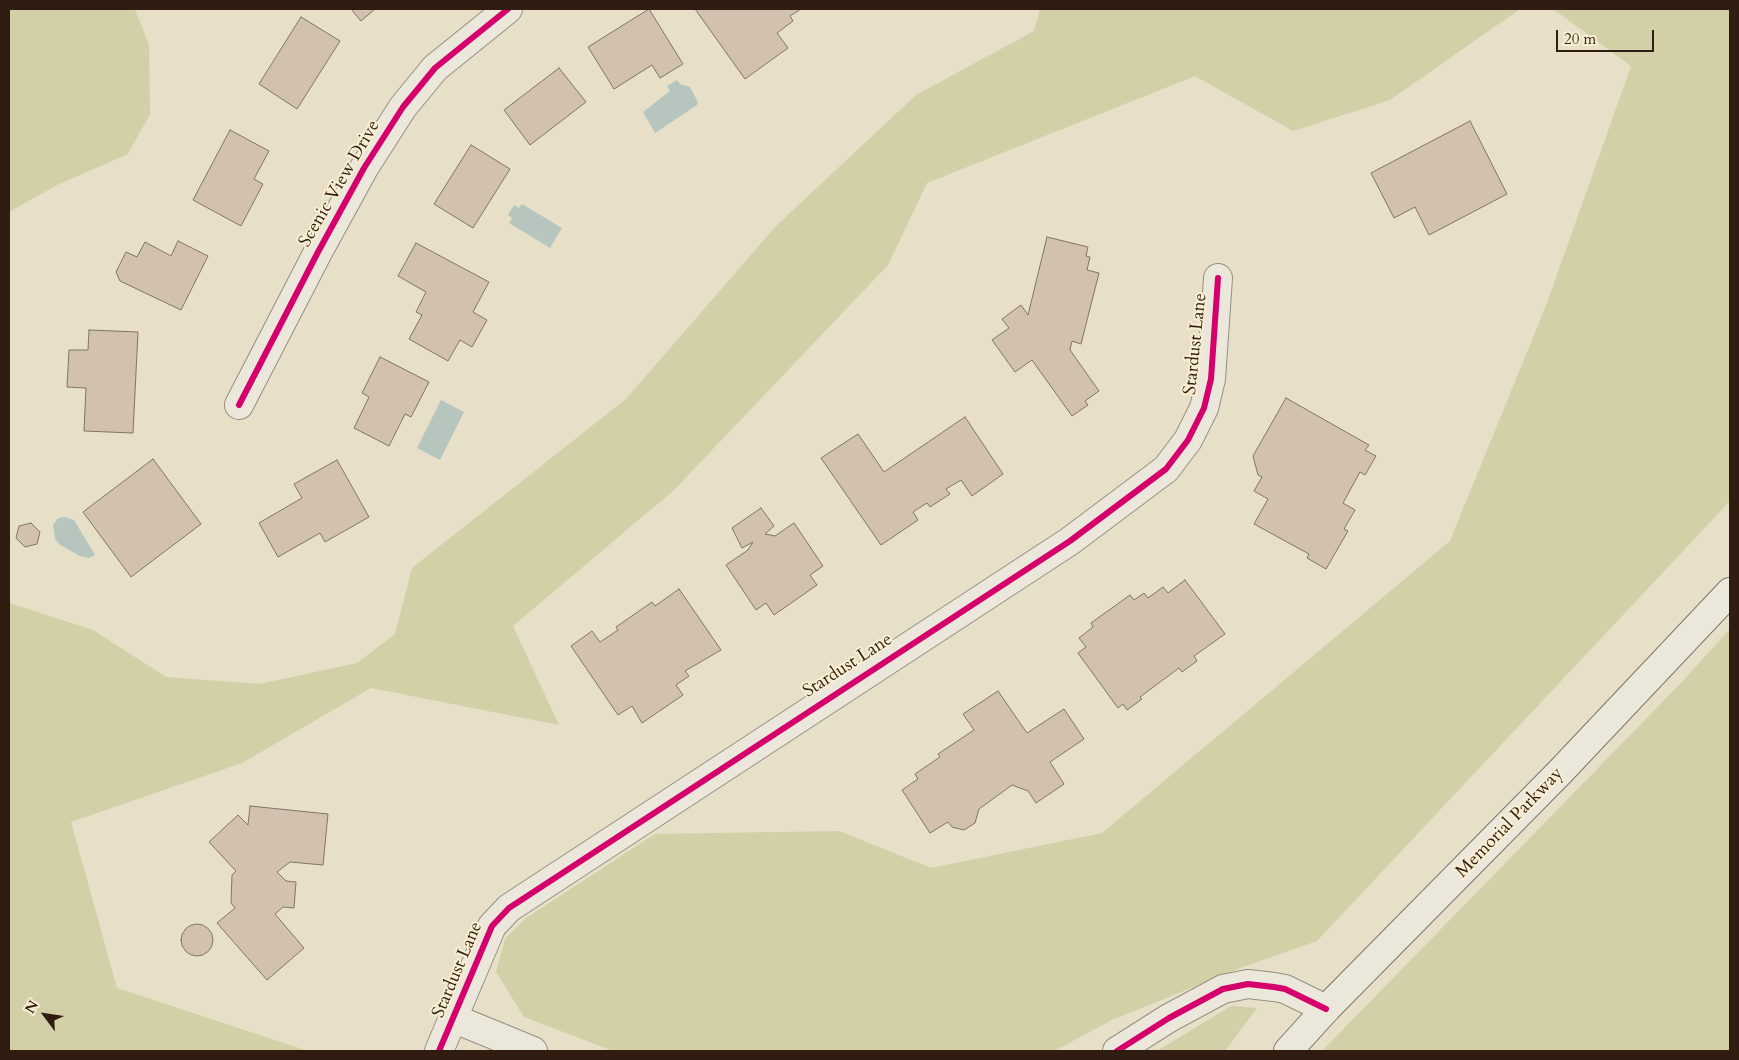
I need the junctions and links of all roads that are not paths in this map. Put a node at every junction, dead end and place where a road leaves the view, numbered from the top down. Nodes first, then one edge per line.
1 (508, 9) edge
2 (1218, 278) dead end
3 (239, 405) dead end
4 (1730, 592) edge
5 (1326, 1008) junction
6 (455, 1018) junction
7 (439, 1051) edge
8 (533, 1051) edge
9 (1117, 1051) edge
10 (1288, 1051) edge

1 - 3 street, Scenic View Drive
2 - 6 street, Stardust Lane
4 - 5 street, Memorial Parkway
5 - 9 street
5 - 10 street, Memorial Parkway
6 - 7 street, Stardust Lane
6 - 8 street, Stardust Lane

